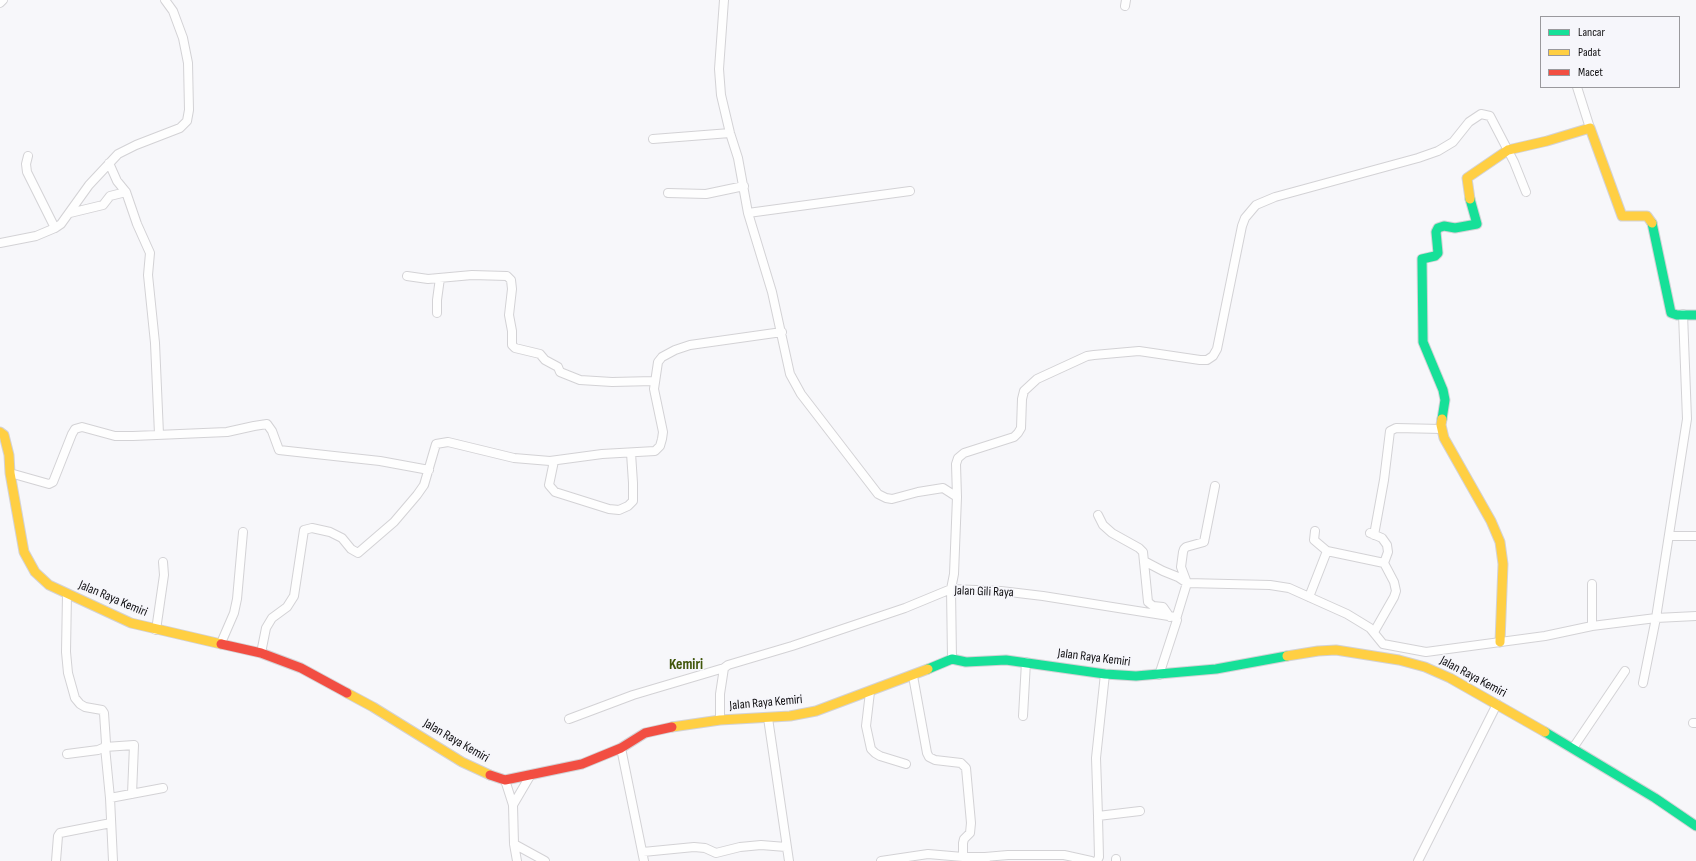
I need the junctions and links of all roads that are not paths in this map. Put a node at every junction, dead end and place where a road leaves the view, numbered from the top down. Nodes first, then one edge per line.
1 (3, 0) edge
2 (165, 0) edge
3 (724, 0) edge
4 (0, 2) edge
5 (1577, 88) edge
6 (1590, 128) junction
7 (730, 133) junction
8 (653, 139) dead end
9 (1508, 150) junction
10 (28, 156) dead end
11 (109, 163) junction
12 (744, 186) junction
13 (910, 191) dead end
14 (126, 192) junction
15 (1526, 192) dead end
16 (668, 193) dead end
17 (70, 213) junction
18 (748, 213) junction
19 (55, 228) junction
20 (0, 243) edge
21 (407, 276) dead end
22 (440, 278) junction
23 (437, 313) dead end
24 (1684, 314) junction
25 (1696, 315) edge
26 (782, 332) junction
27 (654, 381) junction
28 (1442, 429) junction
29 (0, 432) edge
30 (159, 434) junction
31 (631, 453) junction
32 (554, 461) junction
33 (429, 470) junction
34 (10, 473) junction
35 (1215, 486) dead end
36 (957, 497) junction
37 (1098, 515) dead end
38 (1315, 531) dead end
39 (243, 532) dead end
40 (1669, 536) junction
41 (1696, 536) edge
42 (1327, 551) junction
43 (1144, 561) junction
44 (163, 562) dead end
45 (1384, 563) junction
46 (1187, 583) junction
47 (1592, 584) dead end
48 (952, 589) junction
49 (67, 594) junction
50 (1309, 597) junction
51 (1696, 616) edge
52 (1173, 618) junction
53 (1656, 618) junction
54 (1592, 626) junction
55 (156, 630) junction
56 (1374, 632) junction
57 (1500, 642) junction
58 (222, 643) junction
59 (261, 653) junction
60 (1426, 658) junction
61 (952, 660) junction
62 (1026, 662) junction
63 (724, 668) junction
64 (1625, 671) dead end
65 (1105, 674) junction
66 (1159, 675) junction
67 (913, 676) junction
68 (1643, 683) dead end
69 (870, 692) junction
70 (1497, 704) junction
71 (1023, 716) dead end
72 (569, 718) dead end
73 (768, 718) junction
74 (720, 720) junction
75 (105, 747) junction
76 (621, 748) junction
77 (1573, 748) junction
78 (67, 754) dead end
79 (906, 764) dead end
80 (530, 776) junction
81 (505, 780) junction
82 (163, 788) dead end
83 (132, 794) junction
84 (110, 798) junction
85 (513, 805) junction
86 (1140, 811) dead end
87 (1098, 817) junction
88 (110, 823) junction
89 (1696, 826) edge
90 (514, 844) junction
91 (786, 847) junction
92 (643, 852) junction
93 (963, 857) junction
94 (985, 859) edge
95 (56, 861) edge
96 (113, 861) edge
97 (517, 861) edge
98 (545, 861) edge
99 (644, 861) edge
100 (789, 861) edge
101 (881, 861) edge
102 (1091, 861) edge
103 (1097, 861) edge
104 (1418, 861) edge

1 - 4 street
2 - 11 street
3 - 7 street
5 - 6 street
6 - 9 street
6 - 24 street
7 - 8 street
7 - 12 street
9 - 15 street
9 - 28 street
9 - 36 street
10 - 19 street
11 - 14 street
11 - 17 street
12 - 16 street
12 - 18 street
13 - 18 street
14 - 17 street
14 - 30 street
17 - 19 street
18 - 26 street
19 - 20 street
21 - 22 street
22 - 23 street
22 - 27 street
24 - 25 street
24 - 40 street
26 - 27 street
26 - 36 street
27 - 31 street
28 - 45 street
28 - 57 street
29 - 34 street, Jalan Raya Kemiri
30 - 33 street
30 - 34 street
31 - 32 street
31 - 32 street
32 - 33 street
33 - 59 street
34 - 49 street, Jalan Raya Kemiri
35 - 46 street
36 - 48 street
37 - 43 street
38 - 42 street
39 - 58 street
40 - 41 street
40 - 53 street
42 - 45 street
42 - 50 street
43 - 46 street
43 - 52 street
44 - 55 street
45 - 56 street
46 - 50 street
46 - 52 street
47 - 54 street
48 - 52 street, Jalan Gili Raya
48 - 61 street
48 - 63 street, Jalan Gili Raya
49 - 55 street, Jalan Raya Kemiri
49 - 75 street
50 - 56 street
51 - 53 street
52 - 66 street
53 - 54 street
53 - 68 street
54 - 57 street
55 - 58 street, Jalan Raya Kemiri
56 - 60 street
57 - 60 street
58 - 59 street, Jalan Raya Kemiri
59 - 81 street, Jalan Raya Kemiri
60 - 66 street, Jalan Raya Kemiri
60 - 70 street, Jalan Raya Kemiri
61 - 62 street, Jalan Raya Kemiri
61 - 67 street, Jalan Raya Kemiri
62 - 65 street, Jalan Raya Kemiri
62 - 71 street
63 - 72 street, Jalan Gili Raya
63 - 74 street
64 - 77 street
65 - 66 street, Jalan Raya Kemiri
65 - 87 street
67 - 69 street, Jalan Raya Kemiri
67 - 93 street
69 - 73 street, Jalan Raya Kemiri
69 - 79 street
70 - 77 street, Jalan Raya Kemiri
70 - 104 street
73 - 74 street, Jalan Raya Kemiri
73 - 91 street
74 - 76 street, Jalan Raya Kemiri
75 - 78 street
75 - 83 street
75 - 84 street
76 - 80 street, Jalan Raya Kemiri
76 - 92 street
77 - 89 street, Jalan Raya Kemiri
80 - 81 street, Jalan Raya Kemiri
80 - 85 street
81 - 85 street
82 - 83 street
83 - 84 street
84 - 88 street
85 - 90 street
86 - 87 street
87 - 103 street
88 - 95 street
88 - 96 street
90 - 97 street
90 - 98 street
91 - 92 street
91 - 100 street
92 - 99 street
93 - 94 street
93 - 101 street
94 - 102 street

